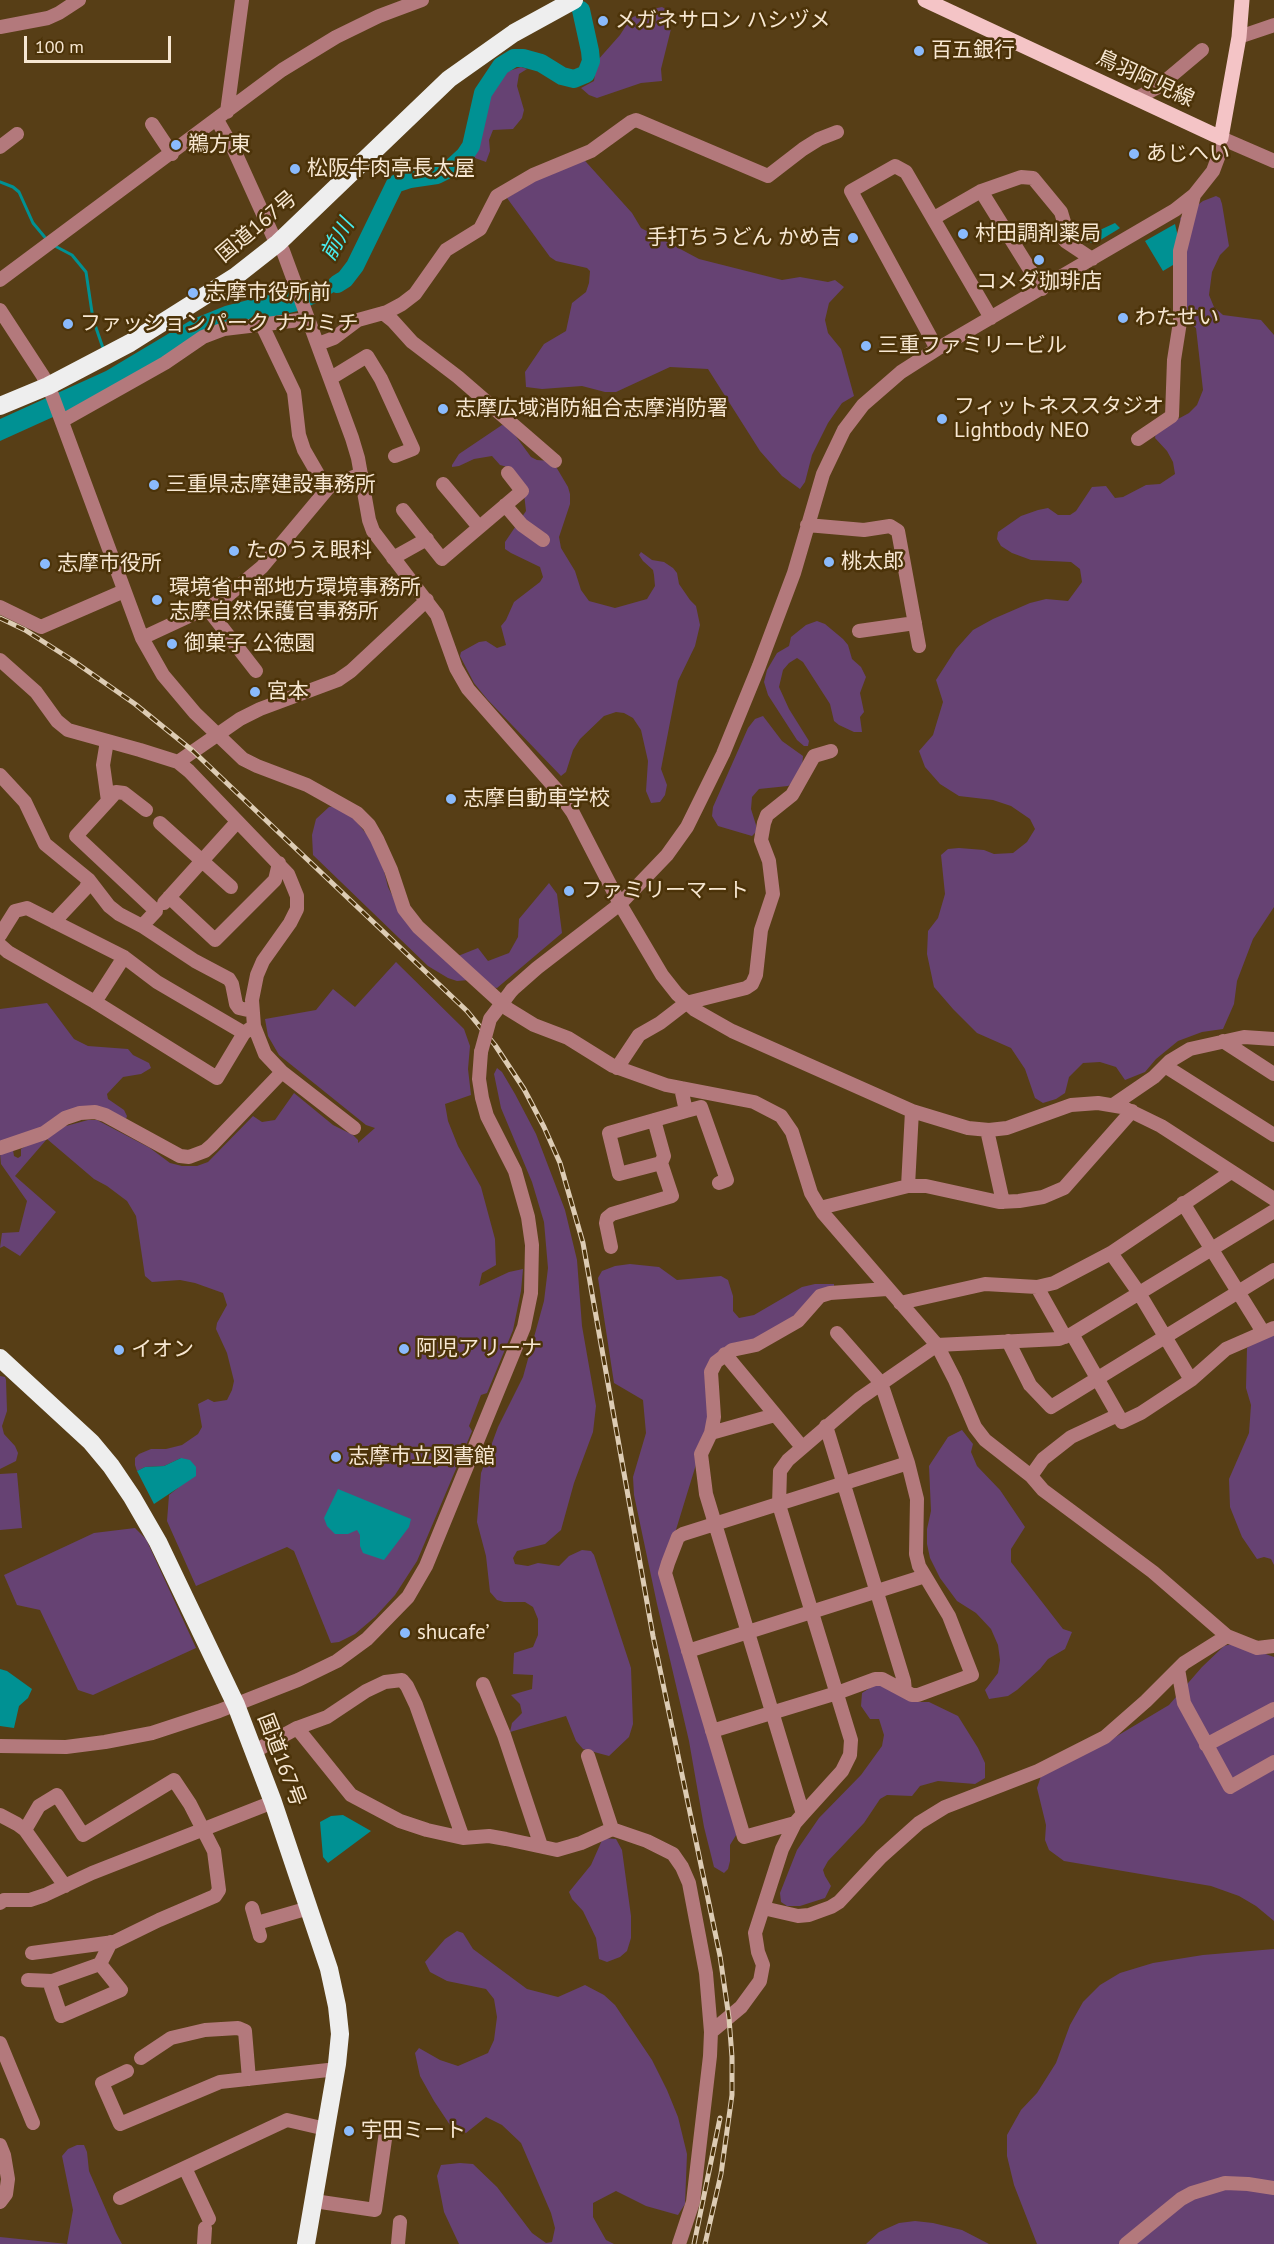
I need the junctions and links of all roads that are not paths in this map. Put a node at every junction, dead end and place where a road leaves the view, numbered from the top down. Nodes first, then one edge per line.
1 (79, 0) edge
2 (242, 0) edge
3 (422, 0) edge
4 (574, 0) edge
5 (925, 0) edge
6 (1242, 0) edge
7 (1274, 25) edge
8 (0, 27) edge
9 (1239, 38) junction
10 (1202, 50) dead end
11 (1137, 98) junction
12 (222, 116) junction
13 (152, 124) dead end
14 (837, 132) dead end
15 (17, 134) dead end
16 (1221, 138) junction
17 (0, 147) edge
18 (172, 154) junction
19 (1274, 161) edge
20 (981, 191) junction
21 (1194, 195) junction
22 (934, 218) junction
23 (278, 243) junction
24 (1092, 259) junction
25 (0, 280) edge
26 (1042, 289) junction
27 (0, 310) edge
28 (383, 313) junction
29 (307, 317) junction
30 (991, 318) junction
31 (262, 325) junction
32 (318, 344) junction
33 (937, 349) junction
34 (331, 378) junction
35 (50, 390) junction
36 (0, 406) edge
37 (61, 419) junction
38 (1138, 439) dead end
39 (395, 456) dead end
40 (555, 461) dead end
41 (508, 473) dead end
42 (361, 474) junction
43 (443, 484) dead end
44 (329, 487) junction
45 (505, 505) junction
46 (403, 510) dead end
47 (807, 525) junction
48 (479, 527) junction
49 (427, 539) junction
50 (543, 540) dead end
51 (393, 558) junction
52 (124, 591) junction
53 (426, 600) junction
54 (0, 607) edge
55 (207, 608) junction
56 (915, 623) junction
57 (859, 631) dead end
58 (142, 638) junction
59 (919, 646) dead end
60 (0, 660) edge
61 (256, 671) dead end
62 (217, 734) junction
63 (107, 741) junction
64 (831, 751) dead end
65 (178, 762) junction
66 (2, 780) edge
67 (108, 801) junction
68 (146, 810) dead end
69 (160, 822) dead end
70 (237, 822) junction
71 (202, 860) junction
72 (279, 863) junction
73 (89, 880) junction
74 (231, 887) dead end
75 (169, 897) junction
76 (620, 904) junction
77 (156, 911) junction
78 (54, 922) junction
79 (142, 926) junction
80 (0, 935) edge
81 (2, 950) edge
82 (124, 957) junction
83 (95, 1002) junction
84 (686, 1003) junction
85 (252, 1011) junction
86 (249, 1030) junction
87 (1274, 1039) edge
88 (1223, 1041) junction
89 (1165, 1066) junction
90 (617, 1068) junction
91 (282, 1072) junction
92 (1274, 1074) edge
93 (681, 1088) junction
94 (1113, 1106) junction
95 (912, 1110) junction
96 (686, 1111) junction
97 (1132, 1111) junction
98 (654, 1120) junction
99 (354, 1128) dead end
100 (987, 1130) junction
101 (1274, 1135) edge
102 (0, 1148) edge
103 (661, 1162) junction
104 (1231, 1172) junction
105 (719, 1183) dead end
106 (908, 1186) junction
107 (1274, 1199) edge
108 (1003, 1202) junction
109 (1183, 1203) junction
110 (820, 1208) junction
111 (1274, 1211) edge
112 (611, 1247) dead end
113 (1212, 1249) junction
114 (1111, 1253) junction
115 (1274, 1270) edge
116 (1037, 1287) junction
117 (888, 1289) junction
118 (1240, 1292) junction
119 (1139, 1293) junction
120 (900, 1303) junction
121 (1268, 1330) edge
122 (837, 1333) dead end
123 (1068, 1336) junction
124 (1166, 1338) junction
125 (1008, 1341) junction
126 (937, 1345) junction
127 (725, 1354) junction
128 (0, 1358) edge
129 (1098, 1379) junction
130 (1191, 1380) junction
131 (881, 1383) junction
132 (775, 1415) junction
133 (1118, 1415) junction
134 (826, 1426) junction
135 (711, 1433) junction
136 (802, 1448) junction
137 (908, 1464) junction
138 (1031, 1476) junction
139 (845, 1483) junction
140 (779, 1505) junction
141 (714, 1526) junction
142 (925, 1576) junction
143 (876, 1592) junction
144 (813, 1612) junction
145 (748, 1632) junction
146 (1227, 1636) junction
147 (1274, 1646) edge
148 (688, 1651) junction
149 (1178, 1669) junction
150 (483, 1684) dead end
151 (905, 1691) junction
152 (837, 1693) junction
153 (236, 1705) junction
154 (1274, 1709) edge
155 (772, 1712) junction
156 (297, 1728) junction
157 (712, 1731) junction
158 (1206, 1745) junction
159 (0, 1746) edge
160 (255, 1750) junction
161 (588, 1756) dead end
162 (1274, 1762) edge
163 (273, 1802) junction
164 (0, 1815) edge
165 (799, 1819) junction
166 (612, 1829) junction
167 (25, 1830) junction
168 (202, 1830) junction
169 (463, 1838) junction
170 (541, 1846) junction
171 (65, 1886) junction
172 (1, 1900) edge
173 (252, 1908) dead end
174 (309, 1908) junction
175 (764, 1908) junction
176 (111, 1942) junction
177 (32, 1953) dead end
178 (100, 1964) junction
179 (28, 1980) dead end
180 (52, 1981) junction
181 (711, 2032) junction
182 (0, 2043) edge
183 (141, 2058) dead end
184 (336, 2069) junction
185 (127, 2071) dead end
186 (249, 2079) junction
187 (33, 2123) dead end
188 (387, 2125) dead end
189 (326, 2129) junction
190 (0, 2145) edge
191 (185, 2168) junction
192 (1274, 2188) edge
193 (120, 2198) dead end
194 (0, 2202) edge
195 (314, 2202) junction
196 (400, 2222) dead end
197 (204, 2244) edge
198 (306, 2244) edge
199 (399, 2244) edge
200 (680, 2244) edge
201 (1126, 2244) edge

1 - 8 street
2 - 12 street
3 - 12 street
4 - 23 highway, 国道167号
5 - 11 main road, 鳥羽阿児線
6 - 9 main road
7 - 9 street
9 - 16 main road
10 - 11 street
11 - 16 main road, 鳥羽阿児線
12 - 18 street
12 - 23 street
13 - 18 street
14 - 28 street
15 - 17 street
16 - 19 street
16 - 21 street
18 - 25 street
20 - 22 street
20 - 24 street
20 - 26 street
21 - 24 street
21 - 38 street
22 - 30 street
22 - 33 street
23 - 29 street
23 - 35 highway, 国道167号
24 - 26 street
26 - 30 street
27 - 35 street
28 - 32 street
28 - 40 street
29 - 31 street
29 - 32 street
30 - 33 street
31 - 37 street
31 - 44 street
32 - 34 street
33 - 47 street
34 - 39 street
34 - 42 street
35 - 36 highway, 国道167号
35 - 37 street
37 - 52 street
41 - 45 street
42 - 44 street
42 - 51 street
43 - 48 street
44 - 55 street
45 - 48 street
45 - 50 street
46 - 49 street
47 - 56 street
47 - 76 street
48 - 49 street
49 - 51 street
51 - 53 street
52 - 54 street
52 - 58 street
53 - 62 street
53 - 76 street
55 - 58 street
55 - 61 street
56 - 57 street
56 - 59 street
58 - 62 street
60 - 63 street
62 - 65 street
62 - 90 street
63 - 65 street
63 - 67 street
64 - 84 street
65 - 70 street
66 - 73 street
67 - 68 street
67 - 77 street
69 - 71 street
70 - 71 street
70 - 72 street
71 - 74 street
71 - 75 street
72 - 75 street
72 - 85 street
73 - 78 street
73 - 79 street
75 - 77 street
76 - 84 street
76 - 153 street, bridge
77 - 79 street
78 - 80 street
78 - 82 street
79 - 85 street
81 - 83 street
82 - 83 street
82 - 86 street
83 - 86 street
84 - 90 street
84 - 95 street
85 - 86 street
86 - 91 street
87 - 88 street
88 - 89 street
88 - 92 street
89 - 94 street
89 - 101 street
90 - 93 street
91 - 99 street
91 - 102 street
93 - 96 street
93 - 110 street
94 - 97 street
94 - 100 street
95 - 100 street
95 - 106 street
96 - 98 street
96 - 105 street
97 - 104 street
97 - 108 street
98 - 103 street
98 - 103 street
100 - 108 street
103 - 112 street
104 - 107 street
104 - 109 street
106 - 108 street
106 - 110 street
109 - 113 street
109 - 114 street
110 - 117 street
111 - 113 street
113 - 118 street
113 - 119 street
114 - 116 street
114 - 119 street
115 - 118 street
116 - 120 street
116 - 123 street
117 - 120 street
117 - 127 street
118 - 121 street
118 - 124 street
119 - 123 street
119 - 124 street
120 - 126 street
121 - 130 street
122 - 131 street
123 - 125 street
123 - 129 street
124 - 129 street
124 - 130 street
125 - 126 street
125 - 129 street
126 - 131 street
126 - 138 street
127 - 132 street
127 - 135 street
128 - 153 highway, 国道167号
129 - 133 street
130 - 133 street
131 - 134 street
131 - 137 street
132 - 135 street
132 - 136 street
133 - 138 street
134 - 136 street
134 - 139 street
135 - 141 street
136 - 140 street
137 - 139 street
137 - 142 street
138 - 146 street
139 - 140 street
139 - 143 street
140 - 141 street
140 - 144 street
141 - 145 street
141 - 148 street
142 - 143 street
142 - 151 street
143 - 144 street
143 - 151 street
144 - 145 street
144 - 152 street
145 - 148 street
145 - 155 street
146 - 147 street
146 - 149 street
148 - 157 street
149 - 158 street
149 - 175 street
150 - 170 street
151 - 152 street
152 - 155 street
152 - 165 street
153 - 159 street
153 - 160 highway, 国道167号
154 - 158 street
155 - 157 street
155 - 165 street
156 - 160 street
156 - 169 street
156 - 169 street
157 - 165 street
158 - 162 street
160 - 163 highway, 国道167号
161 - 166 street
163 - 168 street
163 - 174 highway, 国道167号
164 - 167 street
165 - 175 street
166 - 170 street
166 - 181 street
167 - 168 street
167 - 171 street
168 - 171 street
168 - 176 street
169 - 170 street
171 - 172 street
173 - 174 street
174 - 184 highway, 国道167号
175 - 181 street
176 - 177 street
176 - 178 street
178 - 180 street
178 - 180 street
179 - 180 street
181 - 200 street
182 - 187 street
183 - 186 street
184 - 186 street
184 - 189 highway, 国道167号
185 - 186 street
188 - 195 street
189 - 191 street
189 - 195 highway, 国道167号
190 - 194 street
191 - 193 street
191 - 197 street
192 - 201 street
195 - 198 highway, 国道167号
196 - 199 street

